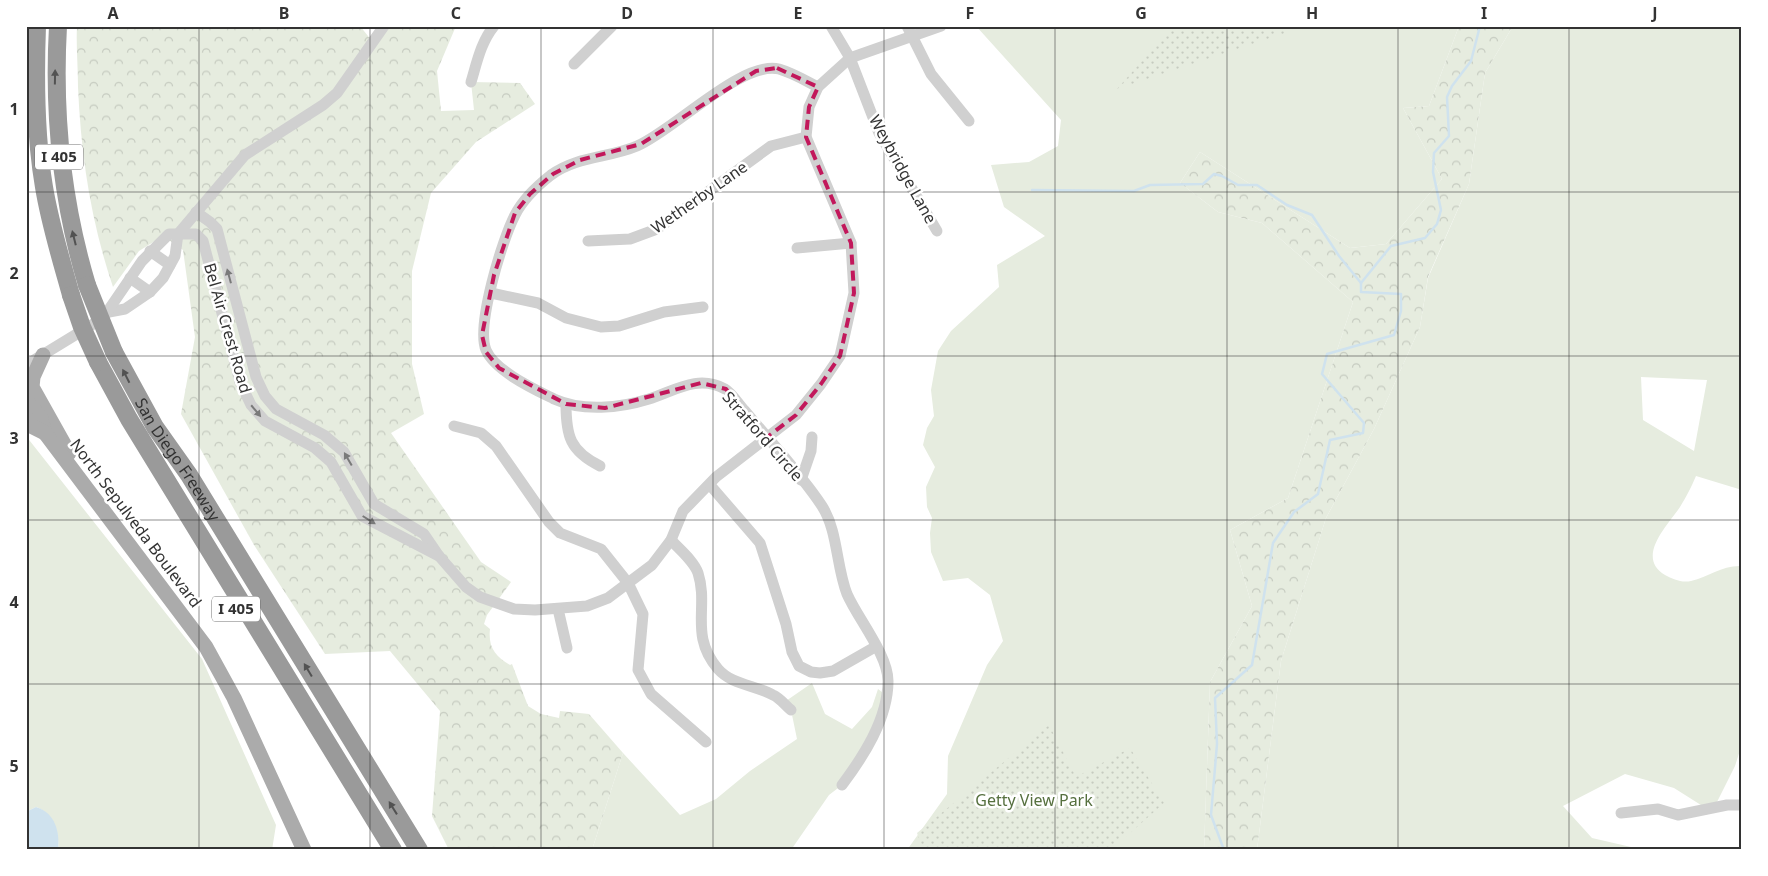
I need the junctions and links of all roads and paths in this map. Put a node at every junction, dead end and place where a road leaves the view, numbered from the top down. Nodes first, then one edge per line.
1 (28, 26) edge
2 (37, 26) edge
3 (58, 26) edge
4 (384, 26) edge
5 (494, 26) edge
6 (612, 26) edge
7 (831, 26) edge
8 (907, 26) edge
9 (941, 26) edge
10 (912, 38) junction
11 (850, 58) junction
12 (26, 59) edge
13 (574, 64) dead end
14 (471, 82) dead end
15 (818, 87) junction
16 (26, 94) edge
17 (969, 121) dead end
18 (806, 136) junction
19 (196, 212) junction
20 (938, 231) dead end
21 (178, 234) junction
22 (588, 241) dead end
23 (851, 243) junction
24 (797, 248) dead end
25 (150, 251) junction
26 (170, 265) junction
27 (130, 278) junction
28 (150, 292) junction
29 (491, 293) junction
30 (68, 297) junction
31 (702, 307) dead end
32 (109, 312) junction
33 (43, 355) junction
34 (26, 357) edge
35 (94, 364) junction
36 (26, 365) edge
37 (26, 400) edge
38 (566, 404) junction
39 (26, 418) edge
40 (454, 426) dead end
41 (45, 433) junction
42 (812, 437) dead end
43 (766, 438) junction
44 (600, 466) dead end
45 (190, 476) junction
46 (801, 480) junction
47 (83, 481) junction
48 (710, 485) junction
49 (671, 540) junction
50 (439, 556) junction
51 (628, 583) junction
52 (558, 609) junction
53 (876, 647) junction
54 (567, 648) dead end
55 (791, 710) dead end
56 (706, 742) dead end
57 (842, 786) dead end
58 (1742, 805) edge
59 (1621, 813) dead end
60 (302, 849) edge
61 (384, 850) edge
62 (394, 850) edge
63 (404, 850) edge
64 (419, 850) edge

1 - 12 highway
2 - 30 highway
45 -> 3 highway, San Diego Freeway / I 405, bridge
4 - 19 street
5 - 14 street
6 - 13 street
7 - 11 street, Weybridge Lane
8 - 10 street
9 - 10 street, Bel Air Crest Road
10 - 11 street, Bel Air Crest Road
10 - 17 street
11 - 15 street, Bel Air Crest Road
11 - 20 street, Weybridge Lane
15 - 18 street, Bel Air Crest Road
15 - 29 street, Stratford Circle
16 - 30 highway, San Diego Freeway / I 405
18 - 22 street, Wetherby Lane
18 - 23 street, Bel Air Crest Road
19 - 21 street
50 -> 19 street, Bel Air Crest Road
21 - 25 street
21 - 26 street
21 -> 50 street, Bel Air Crest Road
23 - 24 street
23 - 43 street, Bel Air Crest Road
25 - 26 street
25 - 27 street
26 - 28 street
27 - 28 street
27 - 32 street
28 - 32 street
29 - 31 street
29 - 38 street, Stratford Circle
30 - 35 highway, San Diego Freeway / I 405
32 - 33 street
33 - 34 main road
33 - 36 street
33 - 47 main road
35 - 61 highway, San Diego Freeway / I 405
35 - 62 highway
37 - 41 main road, North Sepulveda Boulevard
38 - 43 street, Stratford Circle
38 - 44 street
39 - 41 main road, North Sepulveda Boulevard
40 - 51 street
41 - 47 main road, North Sepulveda Boulevard
42 - 46 street
43 - 46 street, Stratford Circle
43 - 48 street, Bel Air Crest Road
45 - 63 highway
64 -> 45 highway, San Diego Freeway / I 405
46 - 53 street, Stratford Circle
47 - 60 main road, North Sepulveda Boulevard
48 - 49 street, Bel Air Crest Road
48 - 53 street
49 - 51 street, Bel Air Crest Road
49 - 55 street
50 - 52 street, Bel Air Crest Road
51 - 52 street, Bel Air Crest Road
51 - 56 street
52 - 54 street
53 - 57 street, Stratford Circle
58 - 59 street

